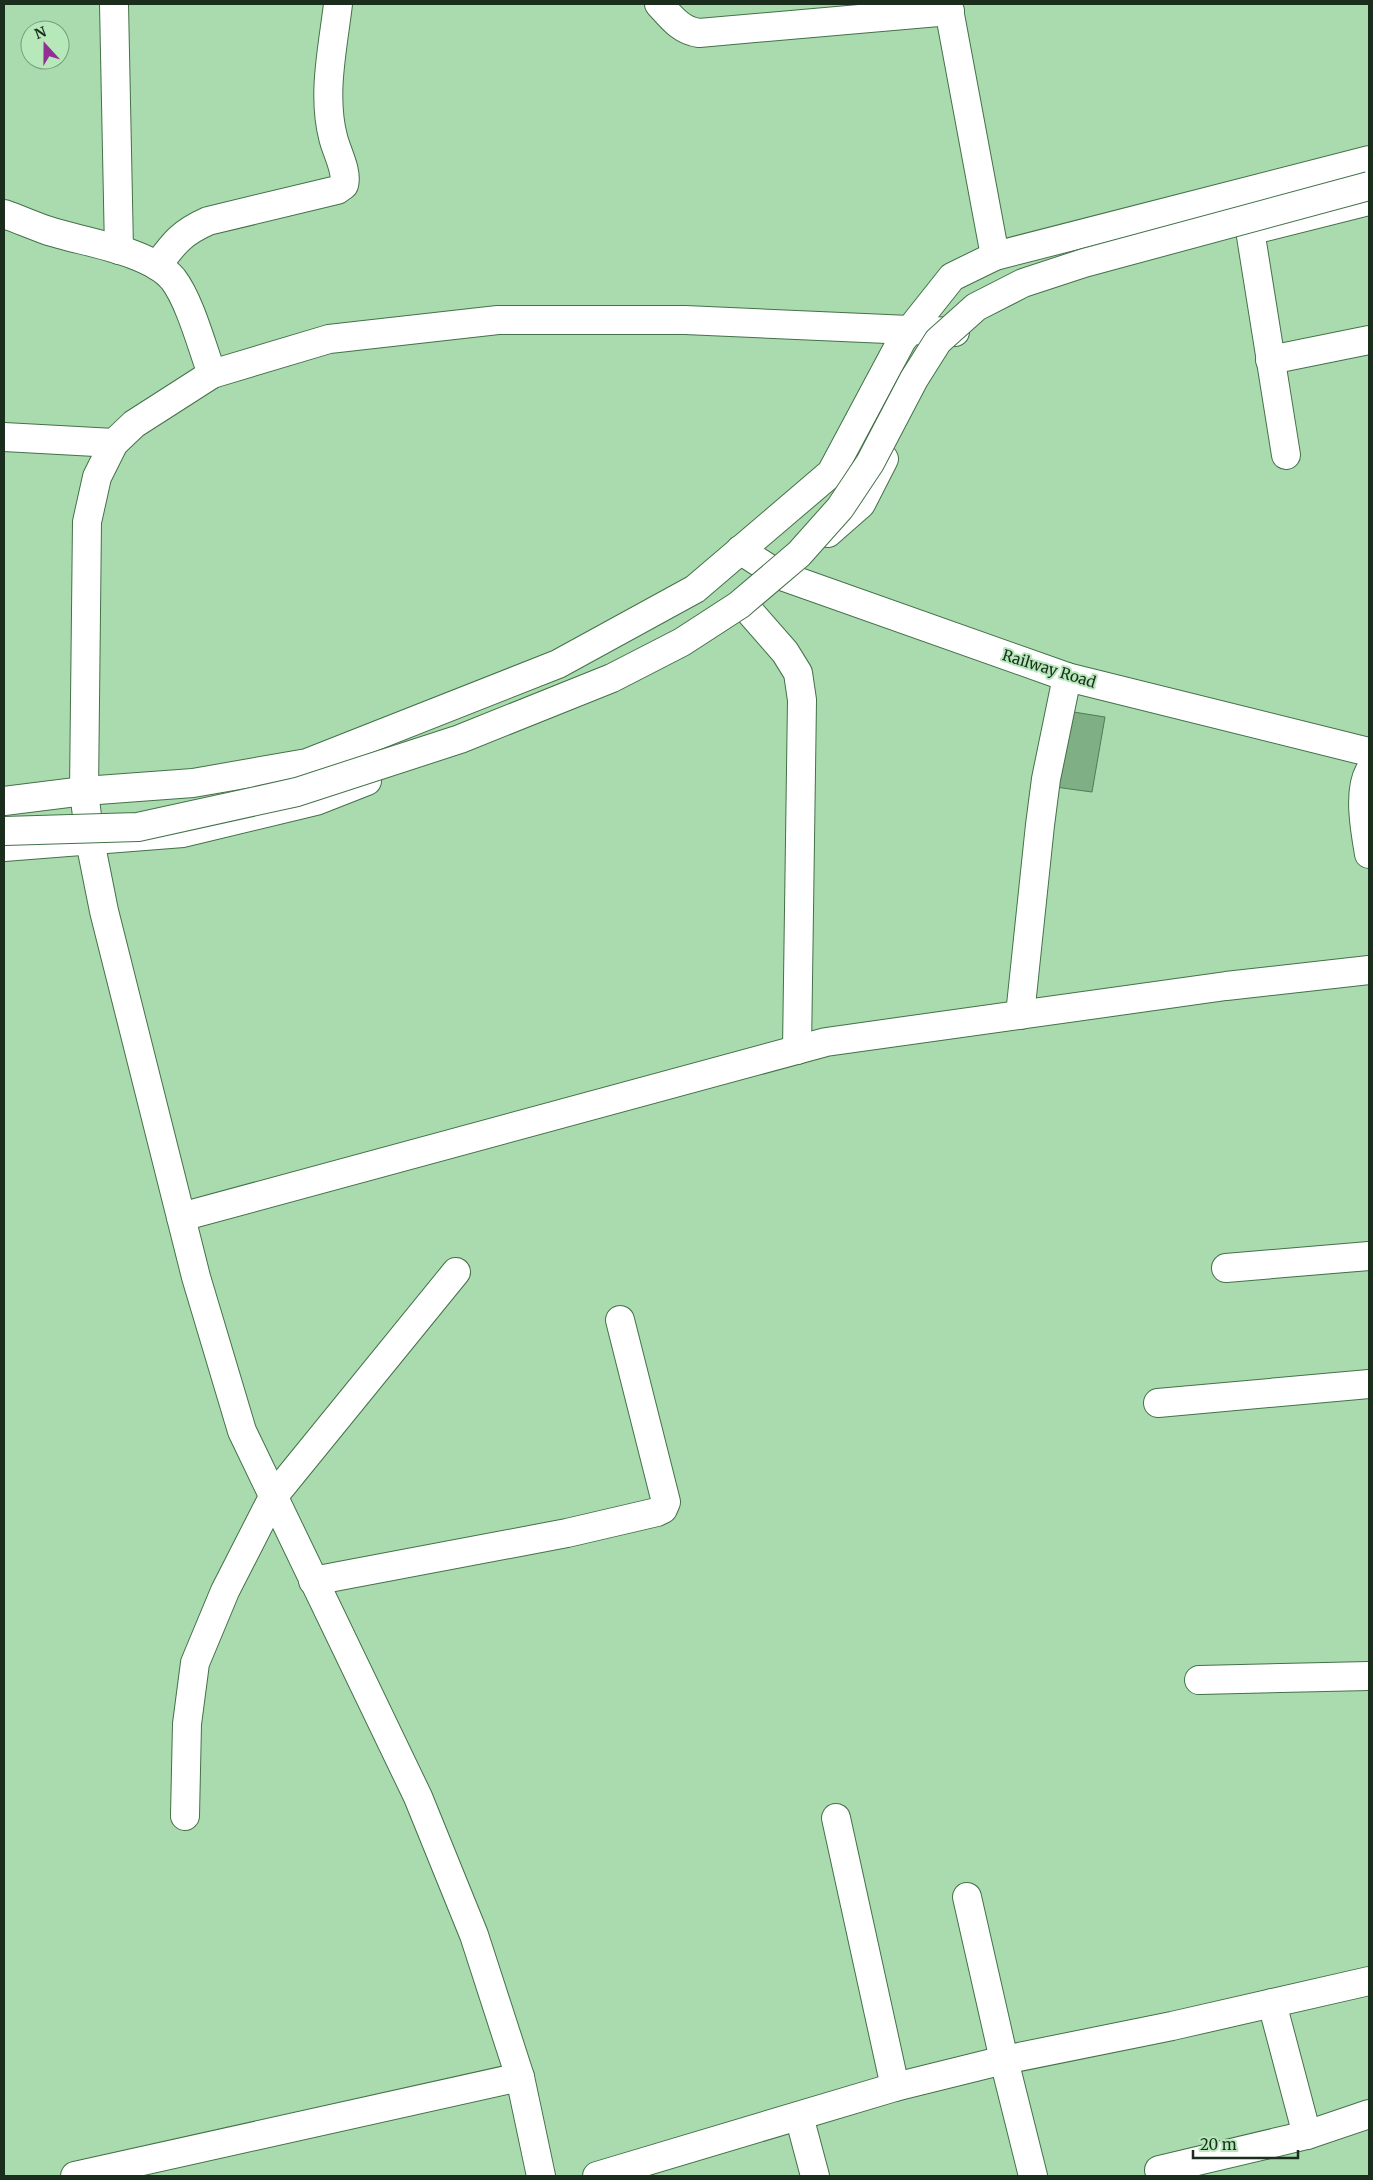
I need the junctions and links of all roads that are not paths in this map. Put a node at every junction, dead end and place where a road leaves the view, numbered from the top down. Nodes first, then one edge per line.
1 (114, 4) edge
2 (338, 4) edge
3 (659, 4) edge
4 (949, 7) edge
5 (1369, 160) edge
6 (1369, 186) edge
7 (1369, 202) edge
8 (4, 214) edge
9 (1250, 230) junction
10 (119, 250) junction
11 (995, 256) junction
12 (157, 266) junction
13 (911, 329) junction
14 (955, 332) junction
15 (1369, 340) edge
16 (1270, 360) junction
17 (212, 374) junction
18 (4, 437) edge
19 (114, 443) junction
20 (1286, 455) dead end
21 (740, 550) junction
22 (779, 575) junction
23 (743, 604) junction
24 (1067, 677) junction
25 (1369, 752) edge
26 (1369, 772) edge
27 (84, 791) junction
28 (4, 801) edge
29 (4, 831) edge
30 (90, 841) junction
31 (4, 846) edge
32 (1369, 854) edge
33 (1369, 970) edge
34 (1020, 1015) junction
35 (797, 1050) junction
36 (181, 1217) junction
37 (1369, 1256) edge
38 (1226, 1268) dead end
39 (456, 1272) dead end
40 (620, 1320) dead end
41 (1369, 1384) edge
42 (1158, 1402) dead end
43 (273, 1497) junction
44 (314, 1581) junction
45 (1369, 1676) edge
46 (1199, 1680) dead end
47 (185, 1816) dead end
48 (836, 1818) dead end
49 (967, 1897) dead end
50 (1369, 1981) edge
51 (1272, 2003) junction
52 (1004, 2060) junction
53 (520, 2077) junction
54 (895, 2087) junction
55 (1369, 2114) edge
56 (799, 2116) junction
57 (1307, 2134) junction
58 (1159, 2170) dead end
59 (75, 2176) edge
60 (541, 2176) edge
61 (597, 2176) edge
62 (815, 2176) edge
63 (1033, 2176) edge

1 - 10 main road
2 - 12 main road
3 - 4 main road
4 - 11 main road
5 - 11 main road
6 - 29 main road, bridge
7 - 9 main road
8 - 10 main road
9 - 14 main road
9 - 16 main road
10 - 12 main road
11 - 13 main road
12 - 17 main road
13 - 14 main road
13 - 17 main road
13 - 21 main road
14 - 22 main road
15 - 16 main road
16 - 20 main road
17 - 19 main road
18 - 19 main road
19 - 27 main road
21 - 22 main road, Railway Road
21 - 27 main road
22 - 23 main road
22 - 24 main road, Railway Road
23 - 30 main road
23 - 35 main road
24 - 25 main road, Railway Road
24 - 34 main road
26 - 32 main road
27 - 28 main road
27 - 30 main road
30 - 31 main road
30 - 36 main road
33 - 34 main road
34 - 35 main road
35 - 36 main road
36 - 43 main road
37 - 38 main road
39 - 43 main road
40 - 44 main road
41 - 42 main road
43 - 44 main road
43 - 47 main road
44 - 53 main road
45 - 46 main road
48 - 54 main road
49 - 52 main road
50 - 51 main road
51 - 52 main road
51 - 57 main road
52 - 54 main road
52 - 63 main road
53 - 59 main road
53 - 60 main road
54 - 56 main road
55 - 57 main road
56 - 61 main road
56 - 62 main road
57 - 58 main road

